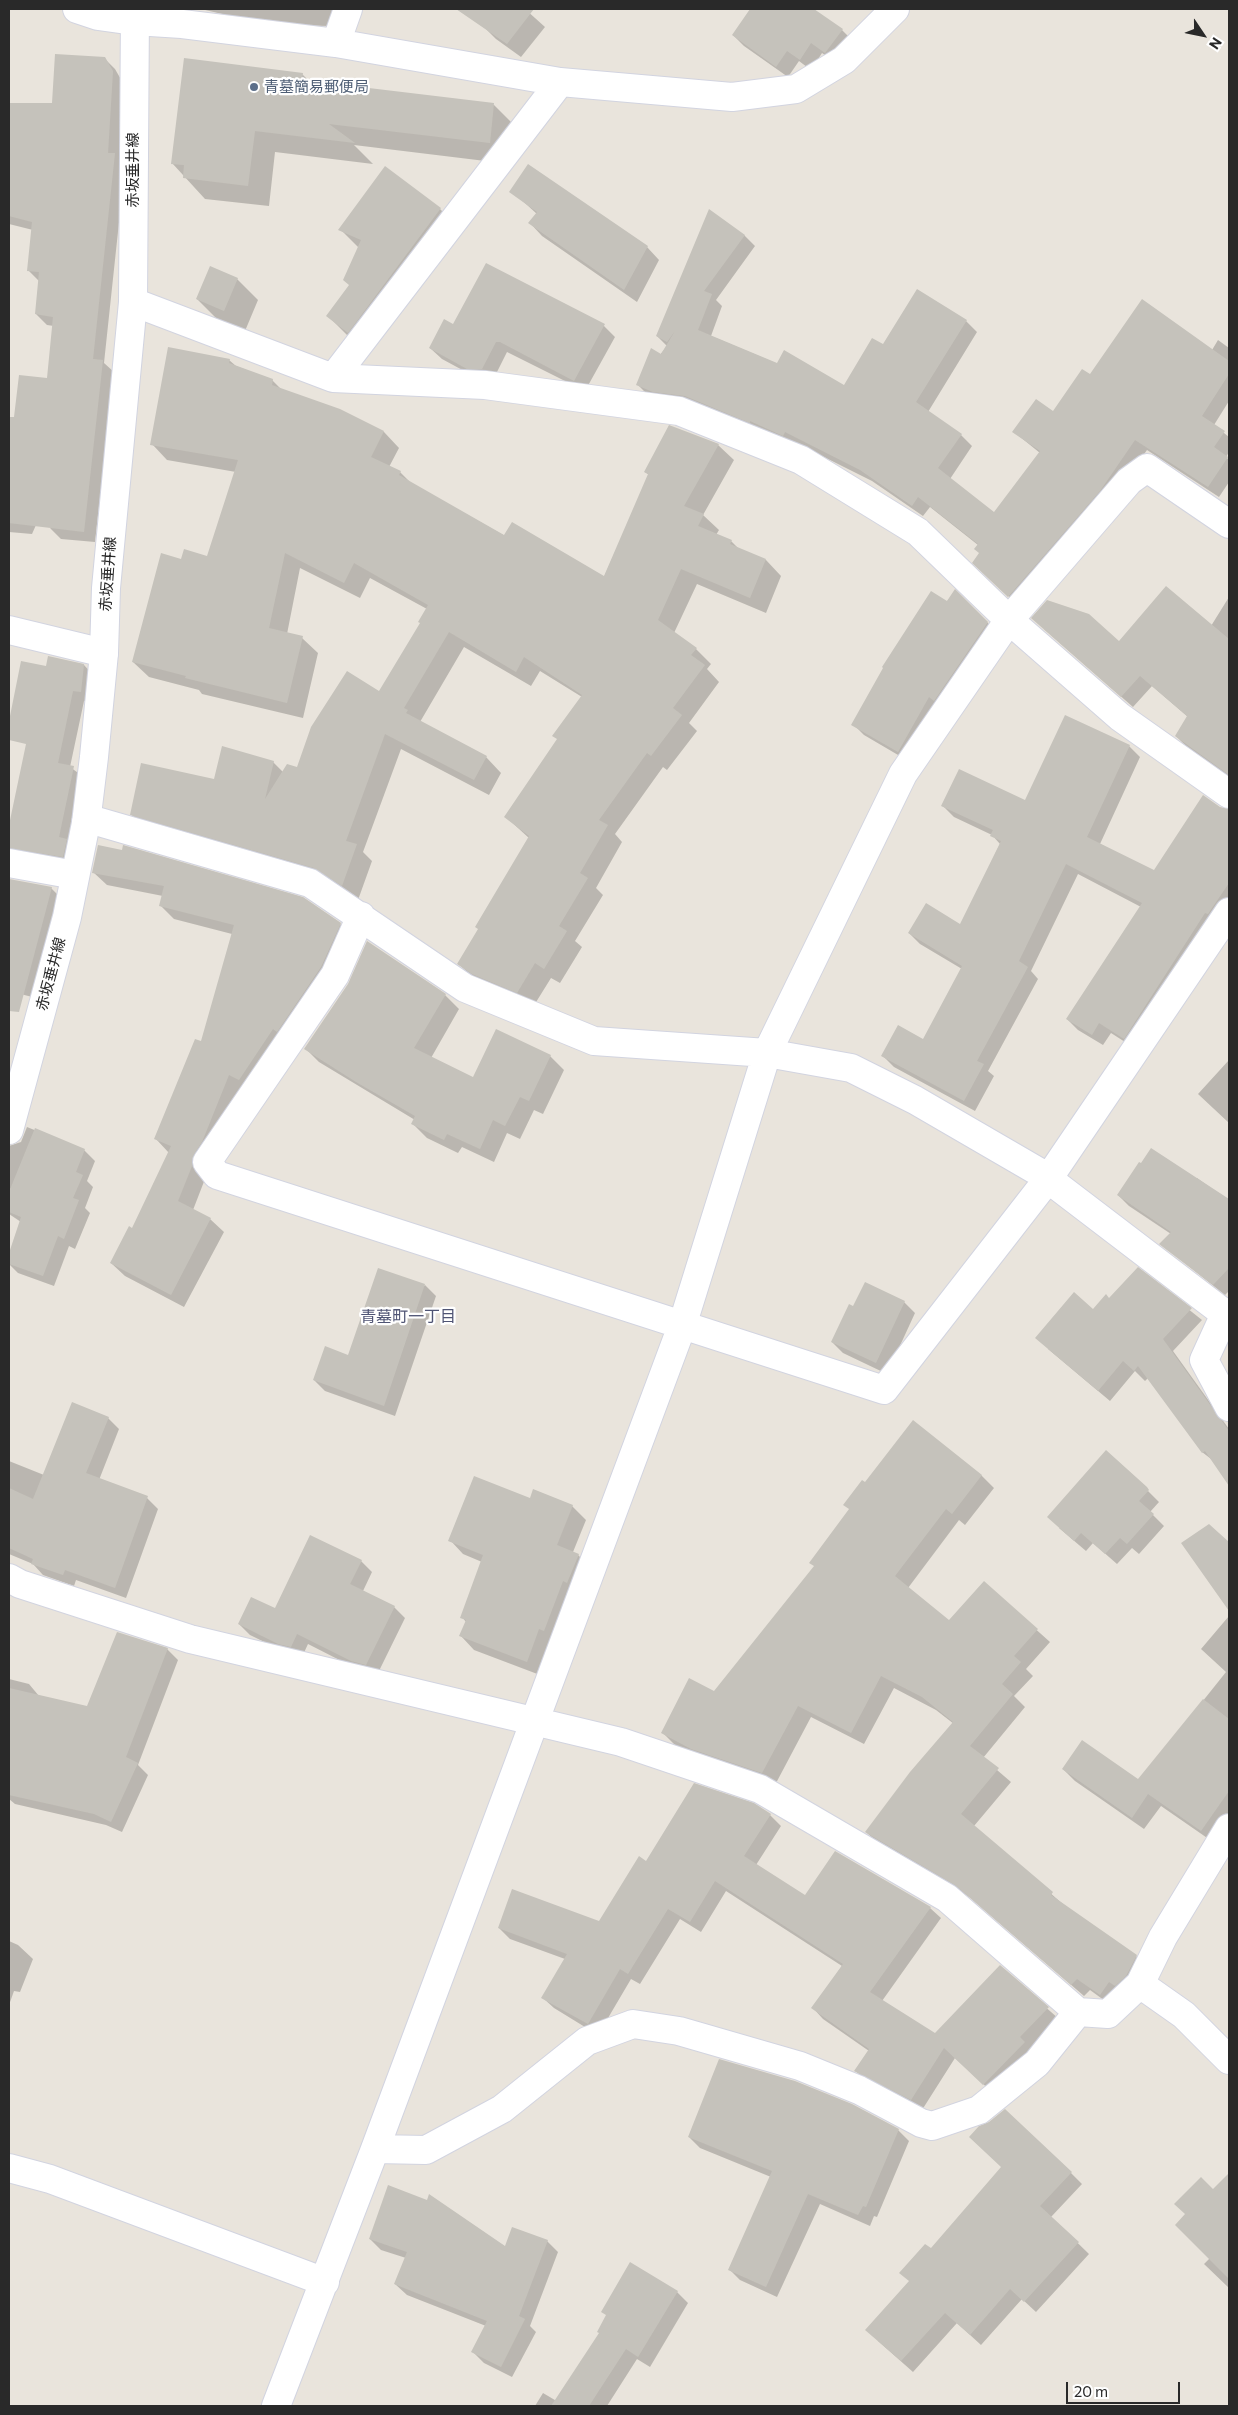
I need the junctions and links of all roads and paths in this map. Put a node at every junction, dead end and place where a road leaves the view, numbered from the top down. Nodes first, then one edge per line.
1 (77, 9) edge
2 (348, 9) edge
3 (896, 9) edge
4 (135, 15) edge
5 (336, 43) junction
6 (560, 82) junction
7 (133, 302) junction
8 (333, 378) junction
9 (1229, 524) edge
10 (1009, 620) junction
11 (9, 630) edge
12 (104, 653) junction
13 (1229, 794) edge
14 (86, 823) junction
15 (9, 863) edge
16 (75, 875) junction
17 (1229, 912) edge
18 (361, 916) junction
19 (767, 1053) junction
20 (9, 1130) edge
21 (1048, 1179) junction
22 (1227, 1313) edge
23 (682, 1326) junction
24 (1229, 1407) edge
25 (9, 1578) edge
26 (535, 1721) junction
27 (1229, 1828) edge
28 (1140, 1984) junction
29 (1078, 2012) junction
30 (1229, 2060) edge
31 (375, 2149) junction
32 (9, 2168) edge
33 (324, 2282) junction
34 (276, 2406) edge

1 - 4 street
2 - 5 street
3 - 6 street
4 - 5 street
4 - 7 street, 赤坂垂井線
5 - 6 street
6 - 8 street
7 - 8 street
7 - 12 street, 赤坂垂井線
8 - 10 street
9 - 10 street
10 - 13 street
10 - 19 street
11 - 12 street
12 - 14 street, 赤坂垂井線
14 - 16 street, 赤坂垂井線
14 - 18 street
15 - 16 street
16 - 20 street, 赤坂垂井線
17 - 21 street
18 - 19 street
18 - 23 street
19 - 21 street
19 - 23 street
21 - 22 street
21 - 23 street
22 - 24 street
23 - 26 street
25 - 26 street
26 - 29 street
26 - 31 street
27 - 28 street
28 - 29 street
28 - 30 street
29 - 31 street
31 - 33 street
32 - 33 street
33 - 34 street

